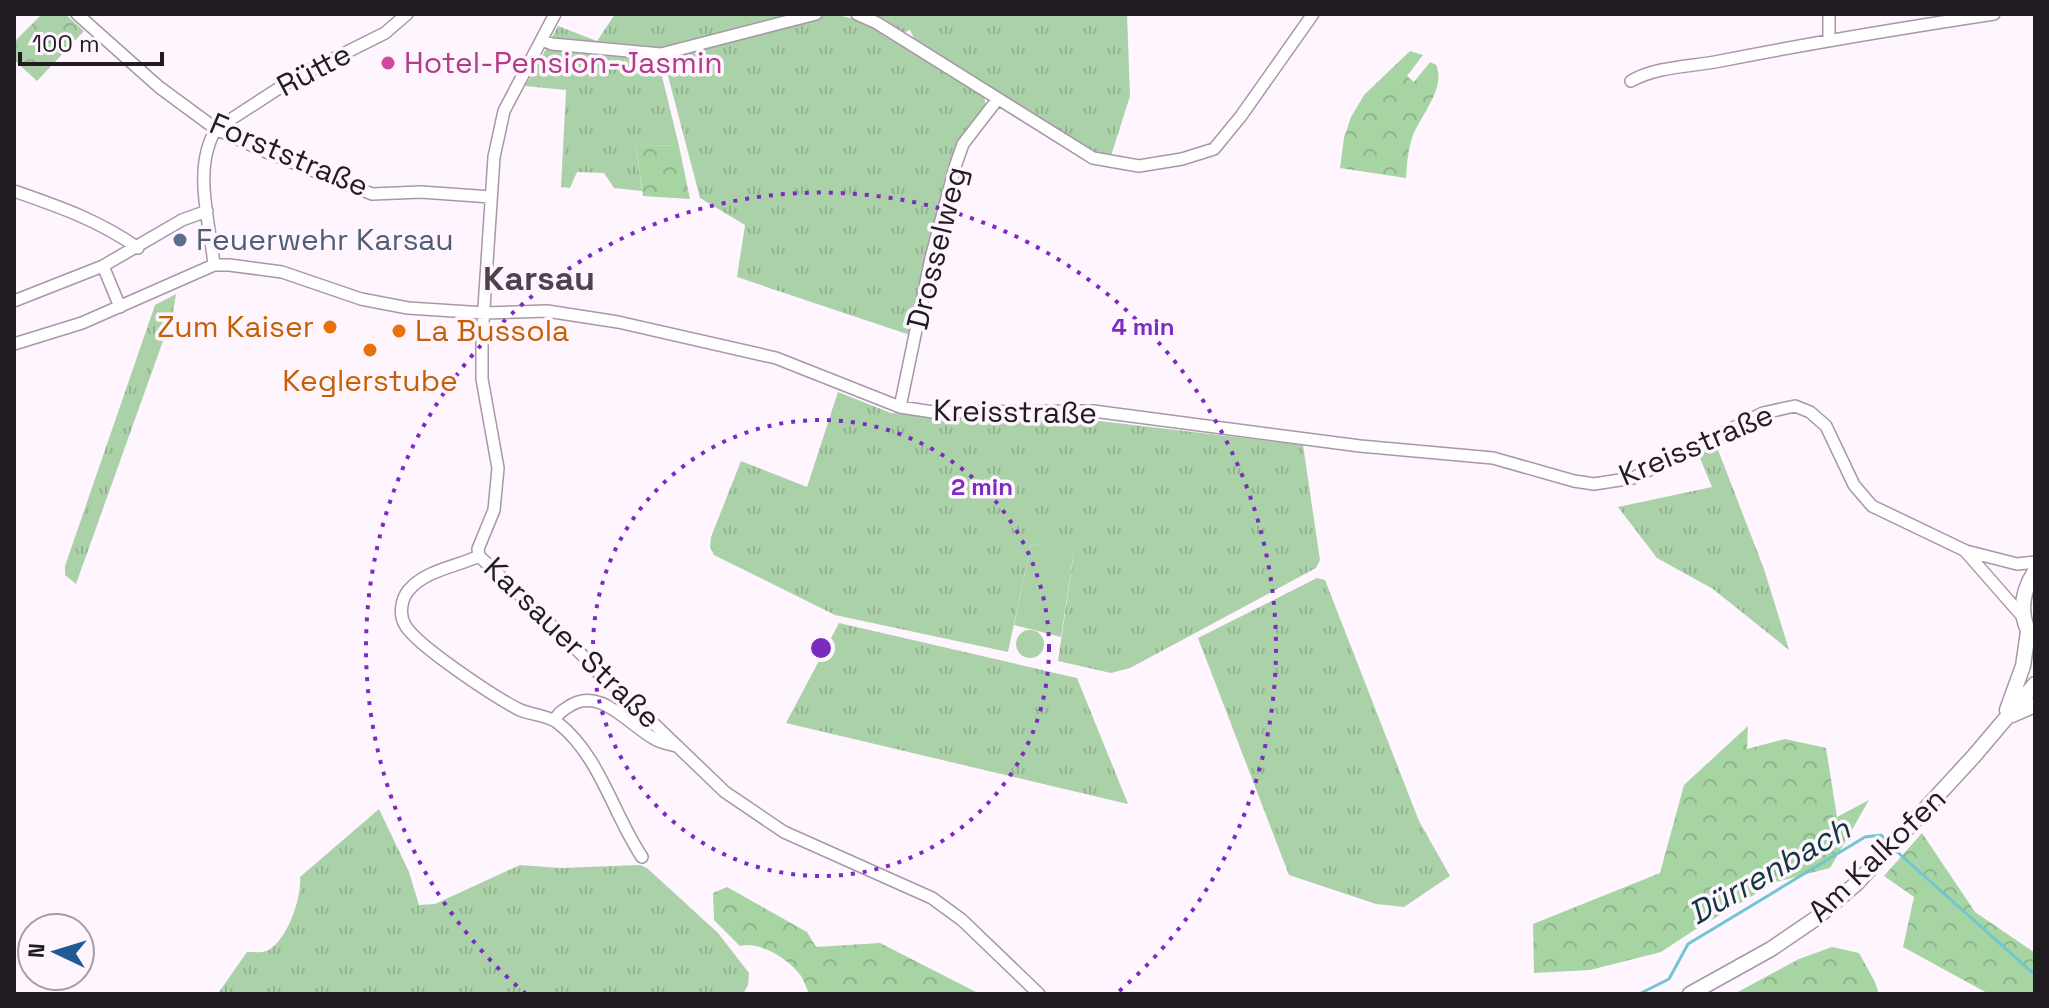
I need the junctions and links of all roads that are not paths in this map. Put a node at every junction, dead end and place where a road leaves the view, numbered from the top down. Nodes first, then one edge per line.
1 (77, 14) edge
2 (407, 14) edge
3 (555, 14) edge
4 (816, 14) edge
5 (857, 14) edge
6 (1313, 14) edge
7 (1829, 14) edge
8 (1994, 14) edge
9 (1967, 16) edge
10 (91, 18) edge
11 (542, 40) junction
12 (1829, 40) junction
13 (1631, 81) dead end
14 (997, 100) junction
15 (216, 129) junction
16 (14, 191) edge
17 (491, 197) junction
18 (207, 211) junction
19 (138, 248) junction
20 (214, 265) junction
21 (103, 266) junction
22 (14, 301) edge
23 (120, 307) junction
24 (485, 313) junction
25 (14, 344) edge
26 (900, 407) junction
27 (1966, 551) junction
28 (479, 556) junction
29 (2035, 562) edge
30 (2035, 571) edge
31 (2023, 617) junction
32 (2032, 637) edge
33 (2035, 684) edge
34 (2035, 705) edge
35 (2004, 718) junction
36 (555, 720) junction
37 (680, 747) junction
38 (642, 857) dead end
39 (1039, 994) edge
40 (1690, 994) edge

1 - 10 street, Forststraße
2 - 15 street, Rütte
3 - 11 street, Karsauer Straße
4 - 11 street
5 - 14 street
6 - 14 street
7 - 12 street
8 - 9 street
9 - 12 street
10 - 15 street, Forststraße
11 - 17 street, Karsauer Straße
12 - 13 street
14 - 26 street, Drosselweg
15 - 17 street, Forststraße
15 - 18 street
16 - 19 street
17 - 24 street, Karsauer Straße
18 - 19 street
18 - 20 street
19 - 21 street
20 - 23 street, Kreisstraße
20 - 24 street, Kreisstraße
21 - 22 street
21 - 23 street
23 - 25 street, Kreisstraße
24 - 26 street, Kreisstraße
24 - 28 street, Karsauer Straße
26 - 27 street, Kreisstraße
27 - 29 street, Kreisstraße
27 - 31 street, Kreisstraße
28 - 36 street
28 - 37 street, Karsauer Straße
30 - 31 main road
31 - 32 main road
32 - 35 main road, Am Kalkofen
33 - 35 main road, Am Kalkofen
34 - 35 main road
35 - 40 main road, Am Kalkofen
36 - 37 street
36 - 38 street
37 - 39 street, Karsauer Straße

